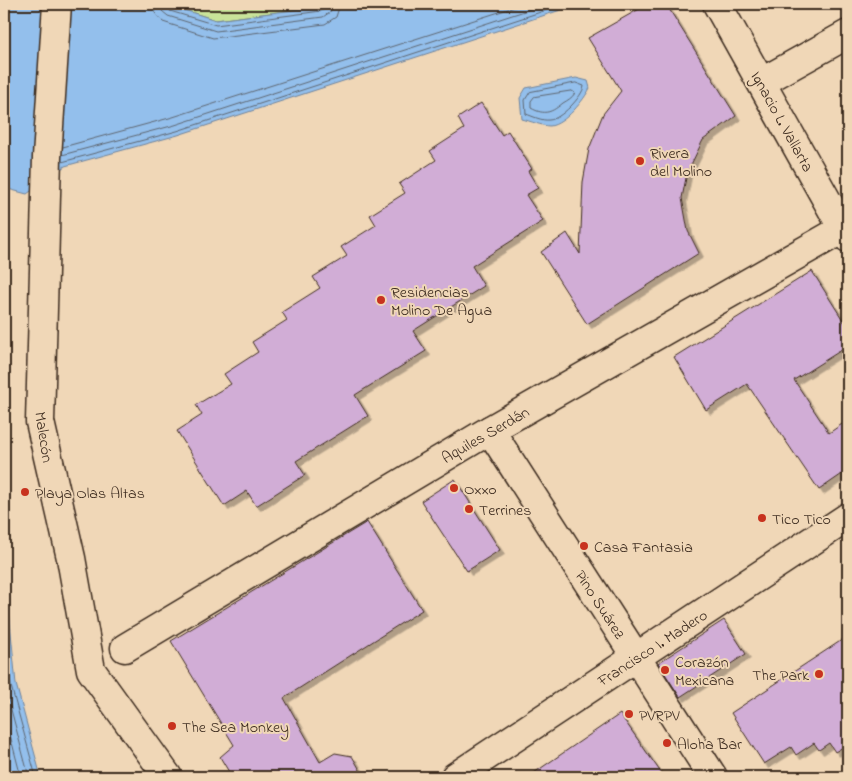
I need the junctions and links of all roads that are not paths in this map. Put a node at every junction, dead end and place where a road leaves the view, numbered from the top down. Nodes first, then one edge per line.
1 (57, 4) edge
2 (717, 4) edge
3 (848, 34) edge
4 (762, 82) junction
5 (846, 231) edge
6 (490, 430) junction
7 (848, 518) edge
8 (125, 648) dead end
9 (636, 657) junction
10 (168, 777) edge
11 (456, 777) edge
12 (713, 777) edge

1 - 10 street, Malecón
2 - 4 street, Ignacio L. Vallarta
3 - 4 street
4 - 5 street, Ignacio L. Vallarta
5 - 6 street, Aquiles Serdán
6 - 8 street, Aquiles Serdán
6 - 9 street, Pino Suárez
7 - 9 street, Francisco I. Madero
9 - 11 street, Francisco I. Madero
9 - 12 street, Pino Suárez

